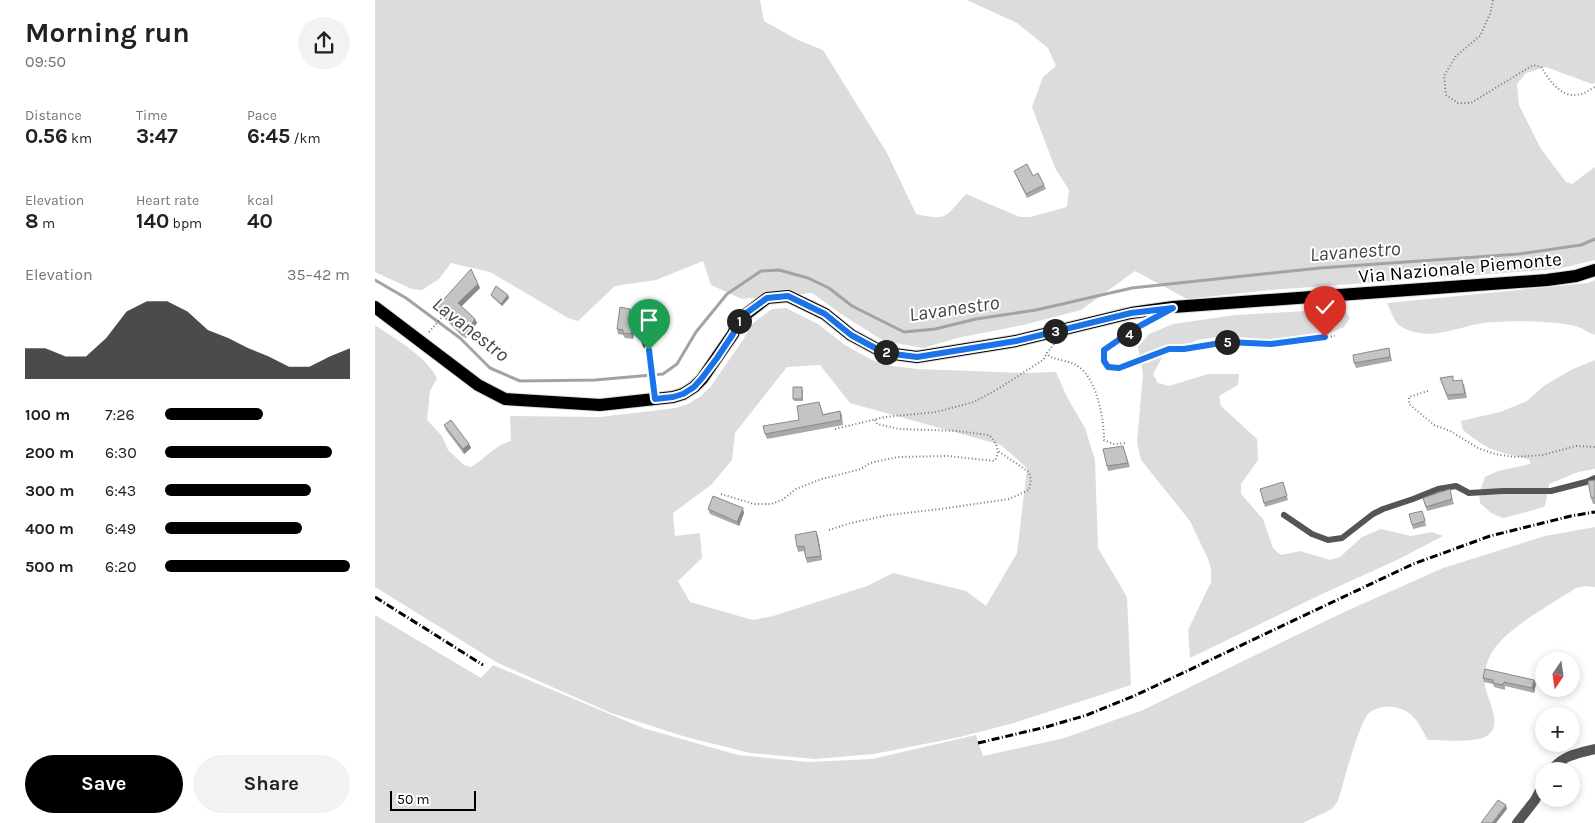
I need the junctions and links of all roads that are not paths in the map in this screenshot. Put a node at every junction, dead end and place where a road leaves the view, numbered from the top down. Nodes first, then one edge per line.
1 (1595, 270) edge
2 (375, 307) edge
3 (644, 341) dead end
4 (655, 396) junction
5 (1595, 478) edge
6 (1284, 516) dead end
7 (1595, 749) edge
8 (1559, 762) edge
9 (1535, 800) edge
10 (1517, 823) edge

1 - 4 main road, Via Nazionale Piemonte
2 - 4 main road, Via Nazionale Piemonte
3 - 4 lane
5 - 6 lane
7 - 8 street
9 - 10 street

